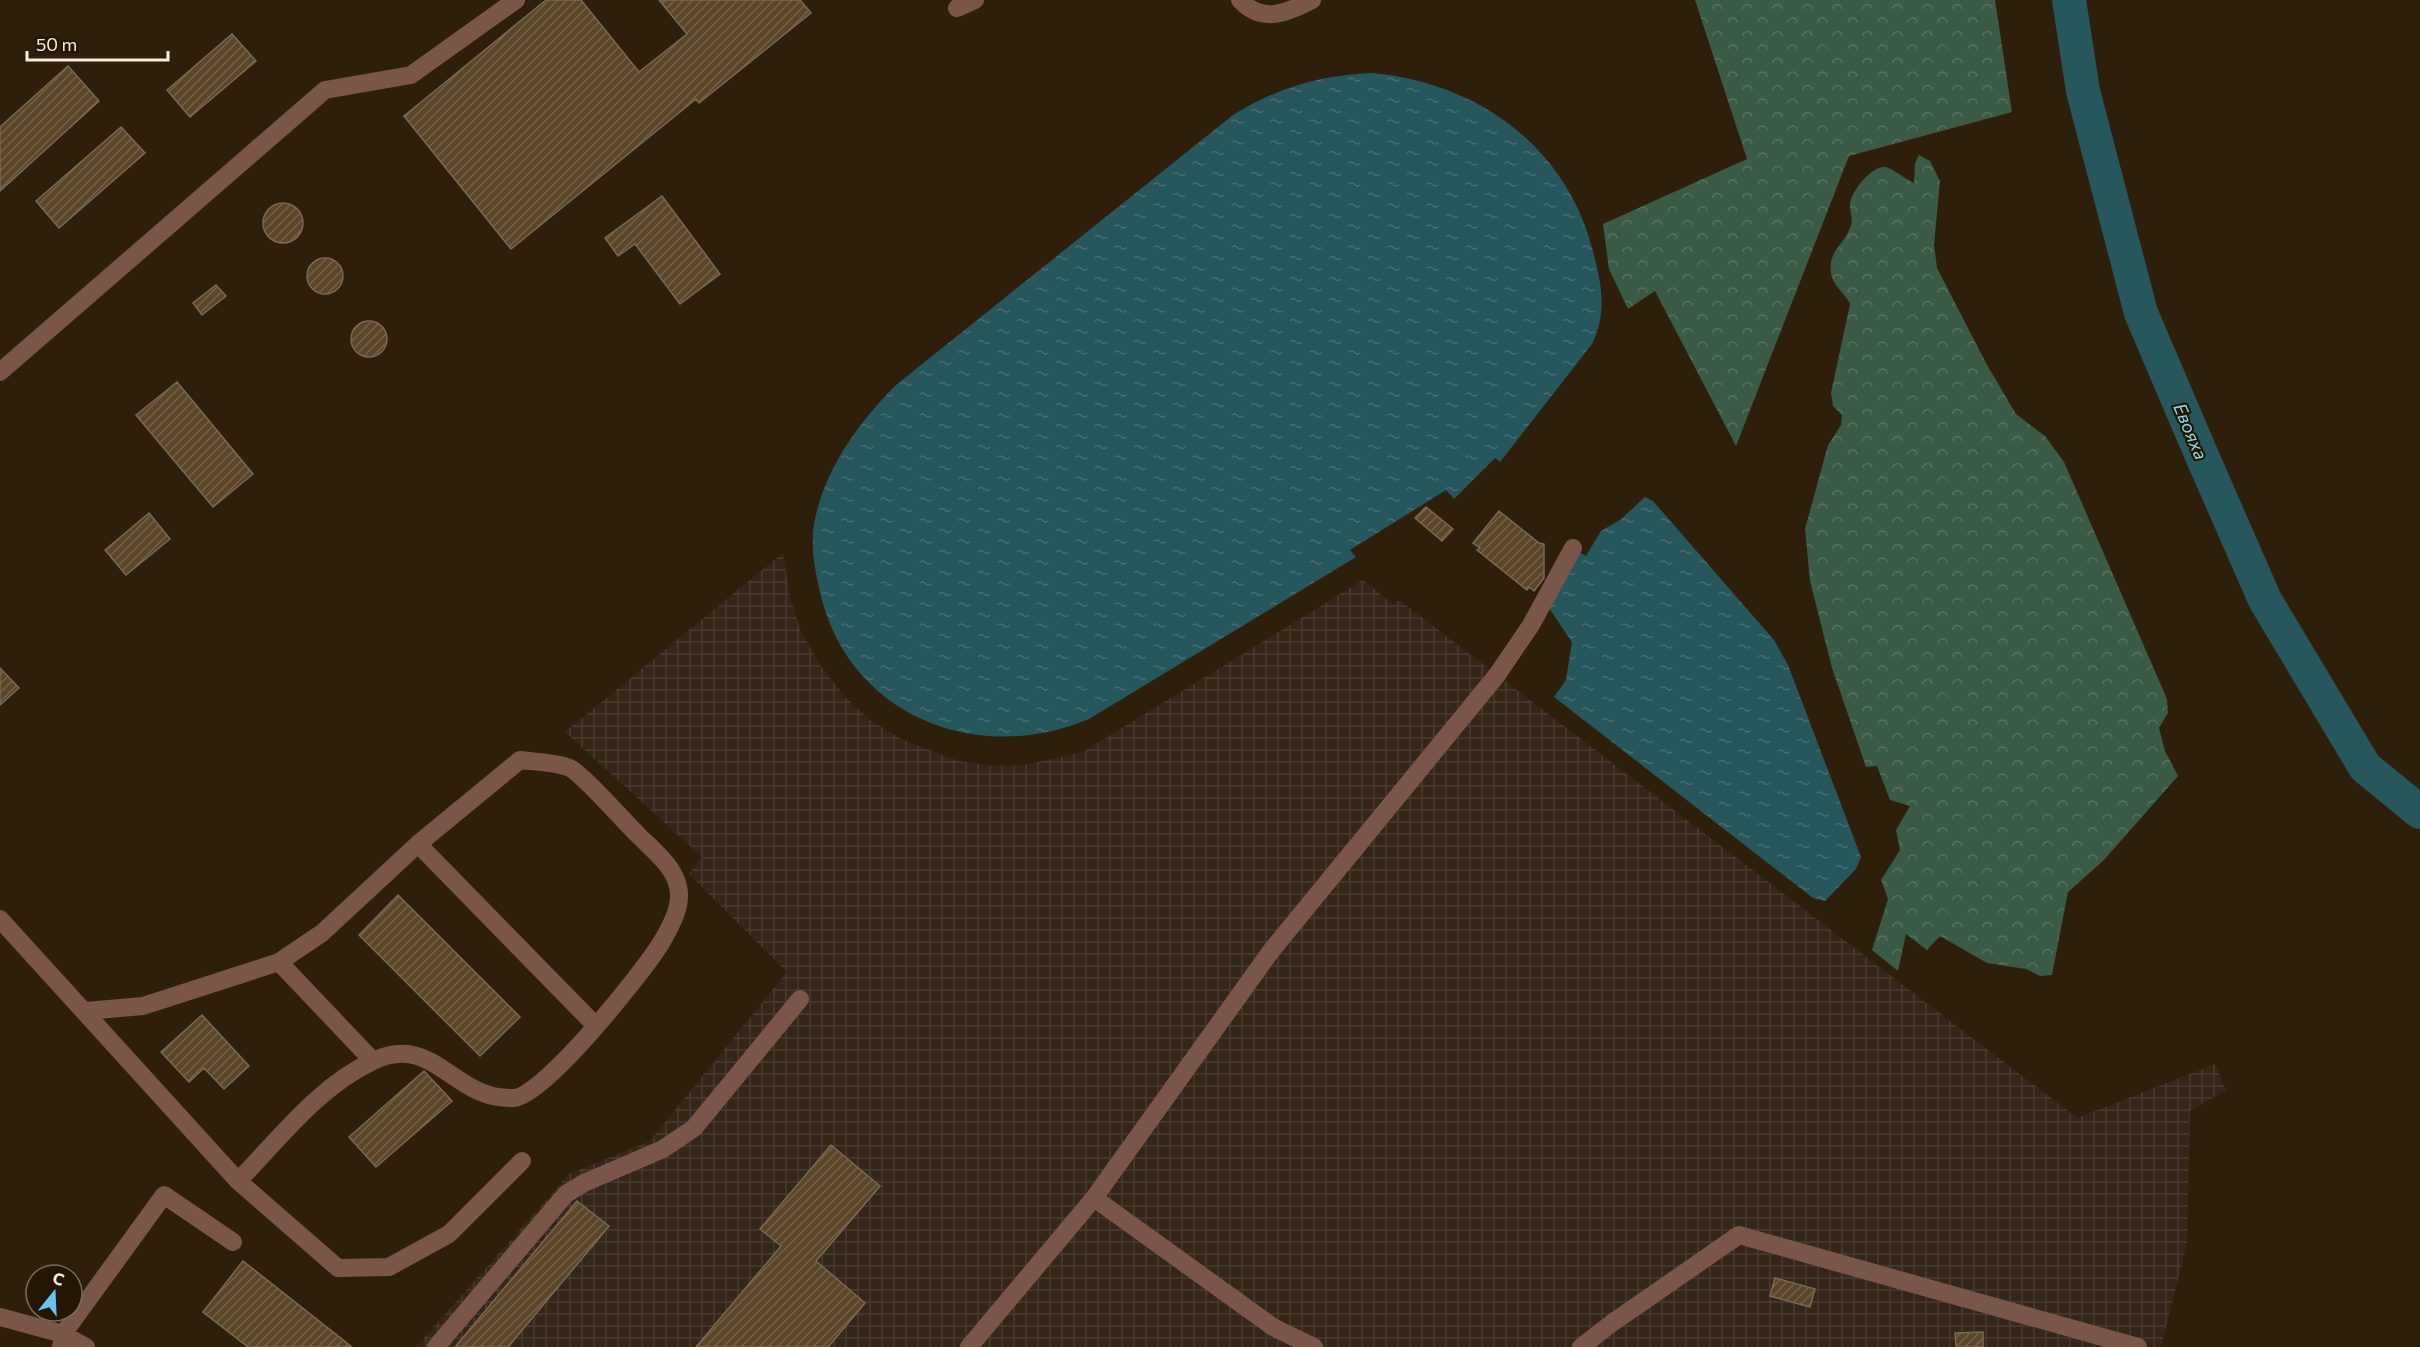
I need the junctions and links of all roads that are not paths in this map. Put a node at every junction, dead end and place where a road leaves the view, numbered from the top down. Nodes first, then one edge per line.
1 (516, 0) edge
2 (975, 0) edge
3 (1240, 0) edge
4 (1312, 0) edge
5 (957, 8) dead end
6 (0, 372) edge
7 (1573, 548) dead end
8 (418, 844) junction
9 (0, 919) edge
10 (279, 962) junction
11 (800, 999) dead end
12 (86, 1011) junction
13 (596, 1026) junction
14 (373, 1061) junction
15 (522, 1161) dead end
16 (238, 1181) junction
17 (1094, 1198) junction
18 (232, 1242) dead end
19 (0, 1317) edge
20 (62, 1341) edge
21 (86, 1347) edge
22 (436, 1347) edge
23 (969, 1347) edge
24 (1314, 1347) edge
25 (1581, 1347) edge
26 (2138, 1347) edge

1 - 6 lane
2 - 5 lane
3 - 4 lane
7 - 17 lane
8 - 10 lane
8 - 13 lane
8 - 13 lane
9 - 12 lane
10 - 12 lane
10 - 14 lane
11 - 22 lane
12 - 16 lane
13 - 14 lane
14 - 16 lane
15 - 16 lane
17 - 23 lane
17 - 24 lane
18 - 20 lane
19 - 20 lane
20 - 21 lane
25 - 26 lane

